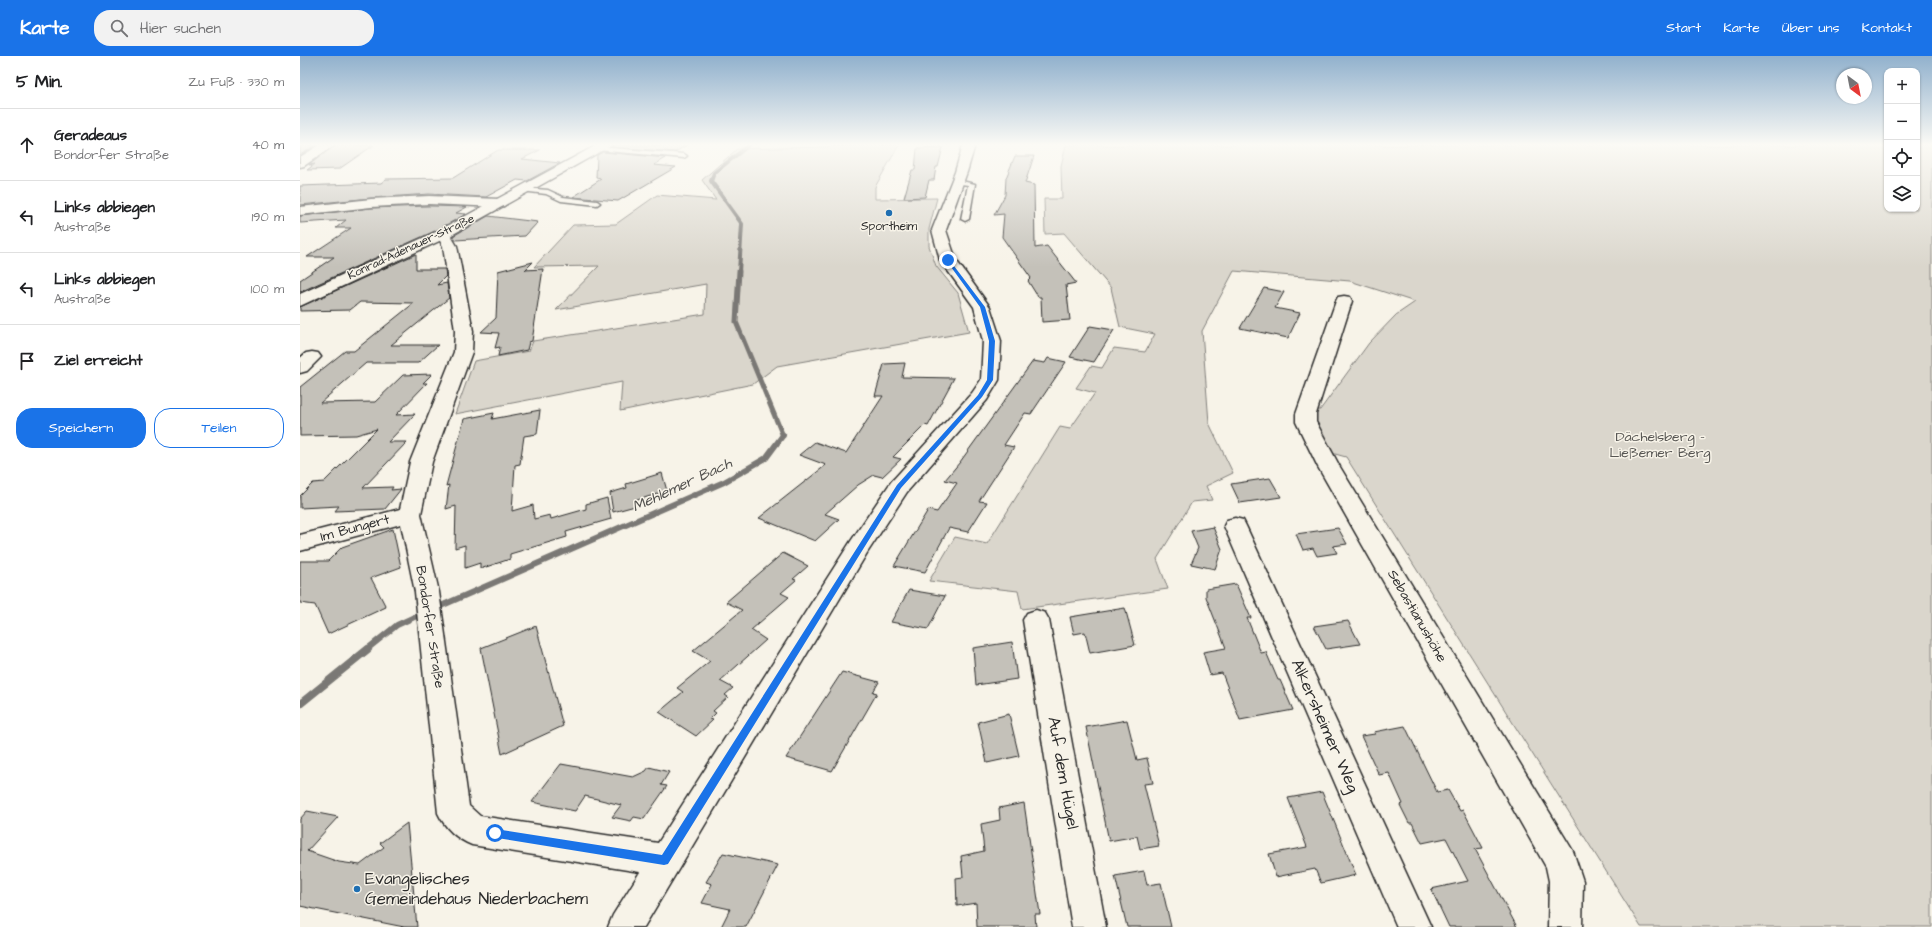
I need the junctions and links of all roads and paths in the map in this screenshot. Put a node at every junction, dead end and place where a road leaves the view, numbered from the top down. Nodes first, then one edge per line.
1 (532, 186) edge
2 (957, 186) edge
3 (972, 186) edge
4 (524, 190) junction
5 (499, 203) junction
6 (597, 203) dead end
7 (300, 211) edge
8 (965, 219) dead end
9 (443, 234) junction
10 (300, 301) edge
11 (1344, 301) dead end
12 (410, 514) junction
13 (1235, 526) dead end
14 (300, 543) edge
15 (1036, 620) dead end
16 (664, 860) junction
17 (624, 927) edge
18 (1089, 927) edge
19 (1414, 927) edge
20 (1565, 927) edge

1 - 4 street, Konrad-Adenauer-Straße
2 - 16 street
3 - 8 lane
4 - 5 street, Konrad-Adenauer-Straße
4 - 6 lane
5 - 7 street
5 - 9 street, Konrad-Adenauer-Straße
9 - 10 street, Konrad-Adenauer-Straße
9 - 12 street, Bondorfer Straße
11 - 20 street, Sebastianushöhe
12 - 14 street, Im Bungert
12 - 16 street, Bondorfer Straße
13 - 19 street, Alkersheimer Weg
15 - 18 street, Auf dem Hügel
16 - 17 street

